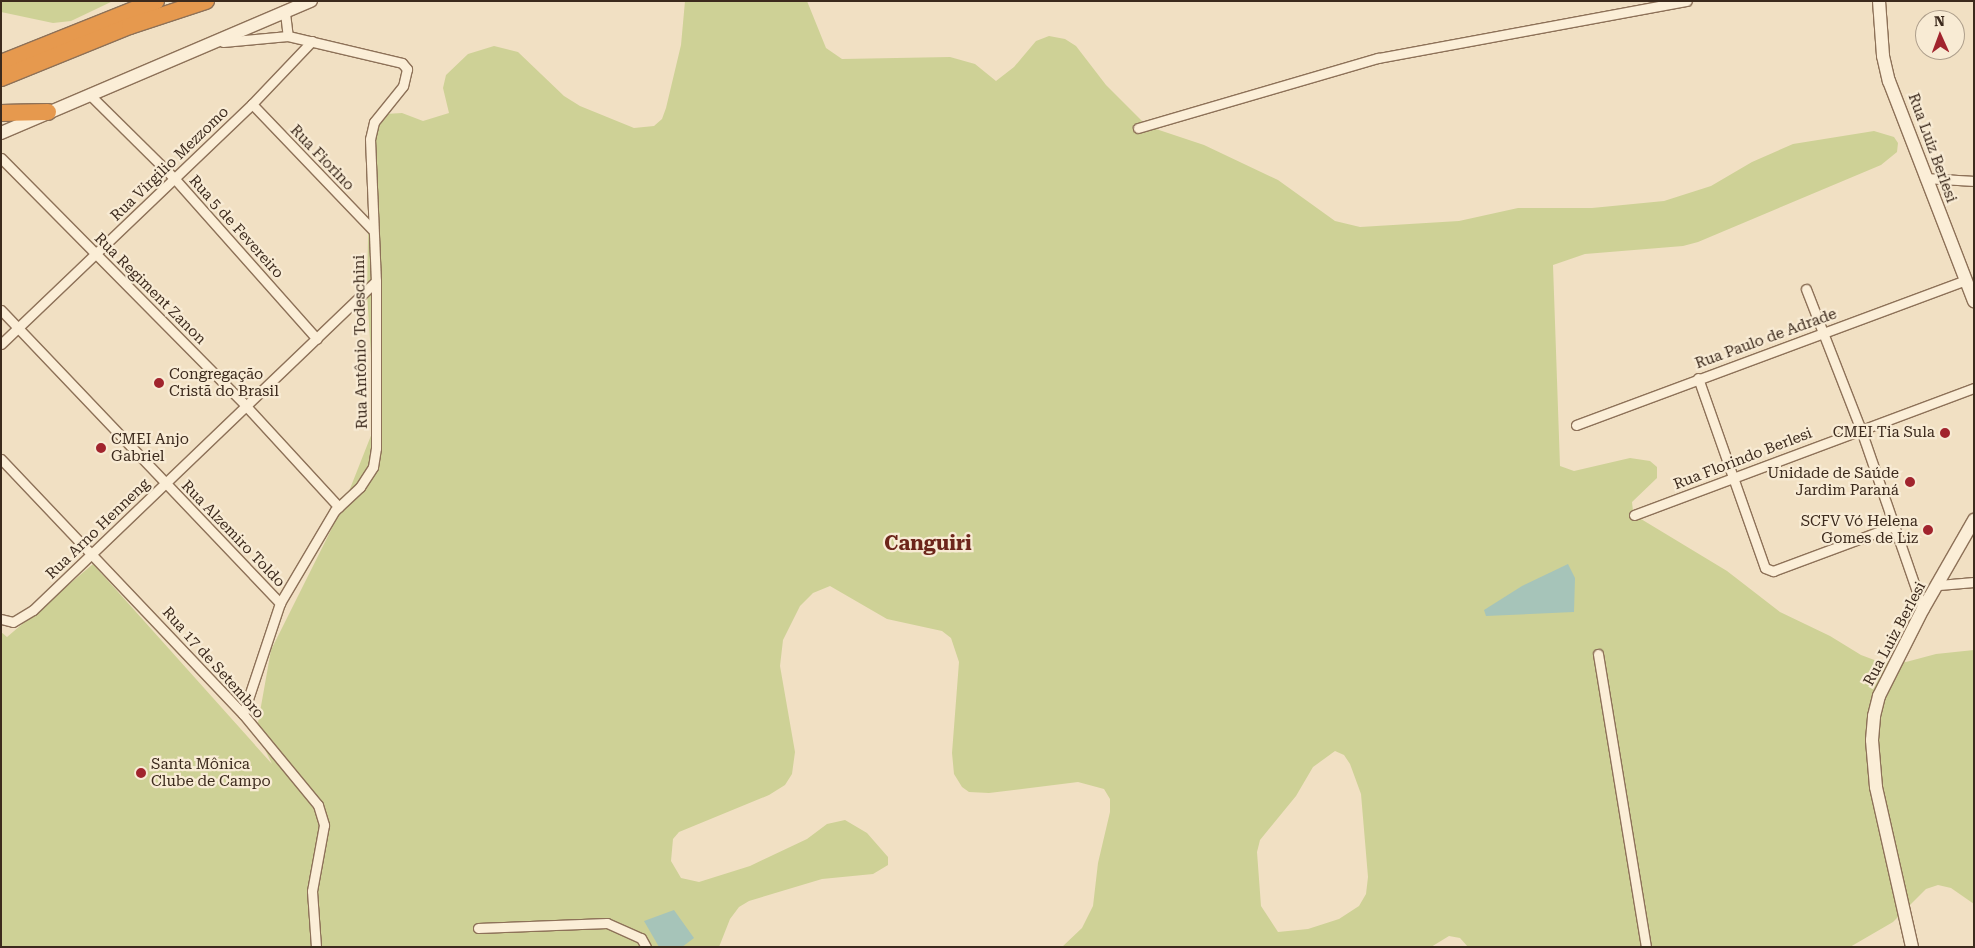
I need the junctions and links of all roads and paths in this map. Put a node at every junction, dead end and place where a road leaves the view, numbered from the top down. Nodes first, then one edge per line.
1 (156, 1) edge
2 (206, 1) edge
3 (311, 1) edge
4 (1687, 1) edge
5 (1879, 1) edge
6 (285, 12) junction
7 (288, 36) junction
8 (312, 42) junction
9 (217, 43) junction
10 (1, 63) edge
11 (1, 78) edge
12 (89, 94) junction
13 (252, 104) junction
14 (48, 112) junction
15 (1, 113) edge
16 (1138, 128) dead end
17 (1, 133) edge
18 (1, 158) edge
19 (174, 178) junction
20 (1924, 178) junction
21 (1972, 180) edge
22 (373, 230) junction
23 (97, 255) junction
24 (1966, 280) junction
25 (376, 281) junction
26 (1806, 289) dead end
27 (1974, 302) edge
28 (1, 310) edge
29 (18, 328) junction
30 (1823, 332) junction
31 (317, 339) junction
32 (1, 344) edge
33 (1698, 378) junction
34 (1974, 388) edge
35 (246, 406) junction
36 (1576, 425) dead end
37 (1861, 430) junction
38 (1, 459) edge
39 (1732, 478) junction
40 (166, 484) junction
41 (339, 507) junction
42 (1634, 515) dead end
43 (1974, 520) edge
44 (1894, 526) junction
45 (93, 553) junction
46 (1974, 582) edge
47 (1939, 585) junction
48 (280, 603) junction
49 (1923, 609) junction
50 (1, 619) edge
51 (1598, 654) dead end
52 (243, 714) junction
53 (478, 928) dead end
54 (316, 947) edge
55 (646, 947) edge
56 (1646, 947) edge
57 (1912, 947) edge

1 - 10 highway
2 - 11 highway
3 - 6 street
4 - 16 street
5 - 20 street, Rua Luiz Berlesi
6 - 7 street
6 - 9 street
7 - 8 street, Rua Antônio Todeschini
7 - 9 street, Rua Antônio Todeschini
8 - 13 street, Rua Virgilio Mezzomo
8 - 22 street, Rua Antônio Todeschini
9 - 12 street
12 - 14 street
12 - 19 street, Rua 5 de Fevereiro
13 - 19 street, Rua Virgilio Mezzomo
13 - 22 street, Rua Fiorino
14 - 15 highway
14 - 17 street
18 - 23 street, Rua Regiment Zanon
19 - 23 street, Rua Virgilio Mezzomo
19 - 31 street, Rua 5 de Fevereiro
20 - 21 street
20 - 24 street, Rua Luiz Berlesi
22 - 25 street, Rua Antônio Todeschini
23 - 29 street, Rua Virgilio Mezzomo
23 - 35 street, Rua Regiment Zanon
24 - 27 street, Rua Luiz Berlesi
24 - 30 street, Rua Paulo de Adrade
25 - 31 street, Rua Arno Henneng
25 - 41 street, Rua Antônio Todeschini
26 - 30 street
28 - 29 street, Rua Alzemiro Toldo
29 - 32 street, Rua Virgilio Mezzomo
29 - 40 street, Rua Alzemiro Toldo
30 - 33 street, Rua Paulo de Adrade
30 - 37 street
31 - 35 street, Rua Arno Henneng
33 - 36 street, Rua Paulo de Adrade
33 - 39 street
34 - 37 street, Rua Florindo Berlesi
35 - 40 street, Rua Arno Henneng
35 - 41 street, Rua Regiment Zanon
37 - 39 street, Rua Florindo Berlesi
37 - 44 street
38 - 45 street, Rua 17 de Setembro
39 - 42 street, Rua Florindo Berlesi
39 - 44 street
40 - 45 street, Rua Arno Henneng
40 - 48 street, Rua Alzemiro Toldo
41 - 48 street, Rua Antônio Todeschini
43 - 47 street, Rua Luiz Berlesi
44 - 49 street
45 - 50 street, Rua Arno Henneng
45 - 52 street, Rua 17 de Setembro
46 - 47 street
47 - 49 street, Rua Luiz Berlesi
48 - 52 street, Rua Antônio Todeschini
49 - 57 street, Rua Luiz Berlesi
51 - 56 street
52 - 54 street, Rua 17 de Setembro
53 - 55 street

